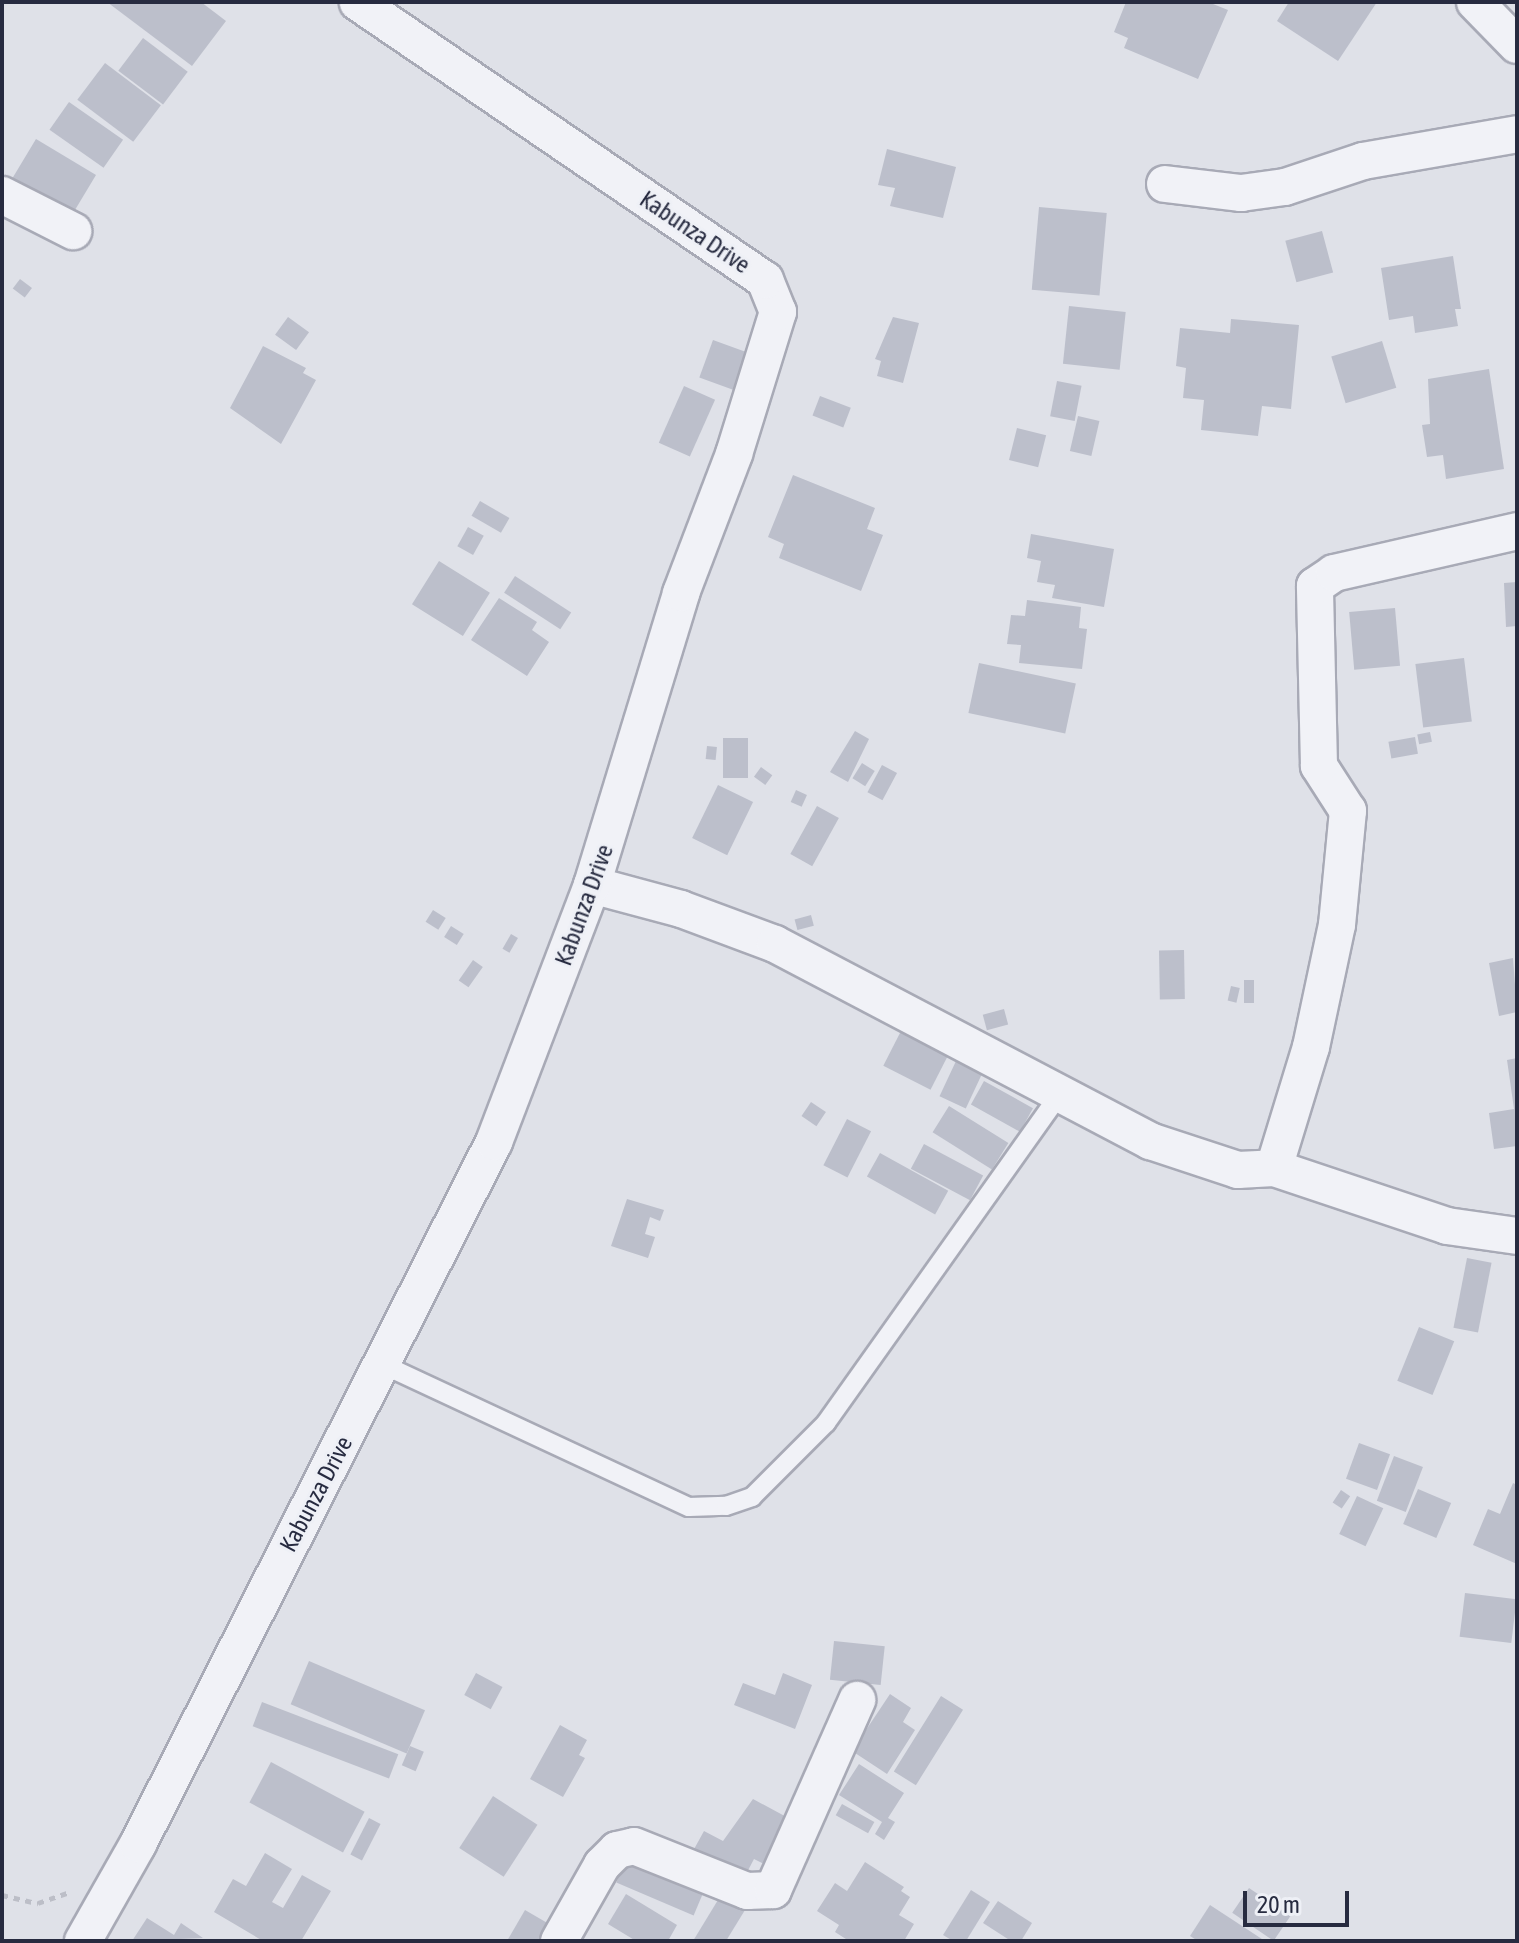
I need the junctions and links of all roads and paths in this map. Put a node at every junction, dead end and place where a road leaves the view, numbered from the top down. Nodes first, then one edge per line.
1 (358, 2) edge
2 (1475, 2) edge
3 (1517, 45) edge
4 (1517, 134) edge
5 (1165, 184) dead end
6 (2, 195) edge
7 (73, 231) dead end
8 (1517, 531) edge
9 (592, 885) junction
10 (1059, 1095) junction
11 (1274, 1168) junction
12 (1517, 1236) edge
13 (384, 1365) junction
14 (857, 1700) dead end
15 (2, 1895) edge
16 (106, 1901) junction
17 (83, 1941) edge
18 (559, 1941) edge

1 - 9 street, Kabunza Drive
2 - 3 street
4 - 5 street
6 - 7 street
8 - 11 street
9 - 10 street
9 - 13 street, Kabunza Drive
10 - 11 street
10 - 13 lane
11 - 12 street
13 - 16 street, Kabunza Drive
14 - 18 street
15 - 16 path
16 - 17 street, Kabunza Drive

